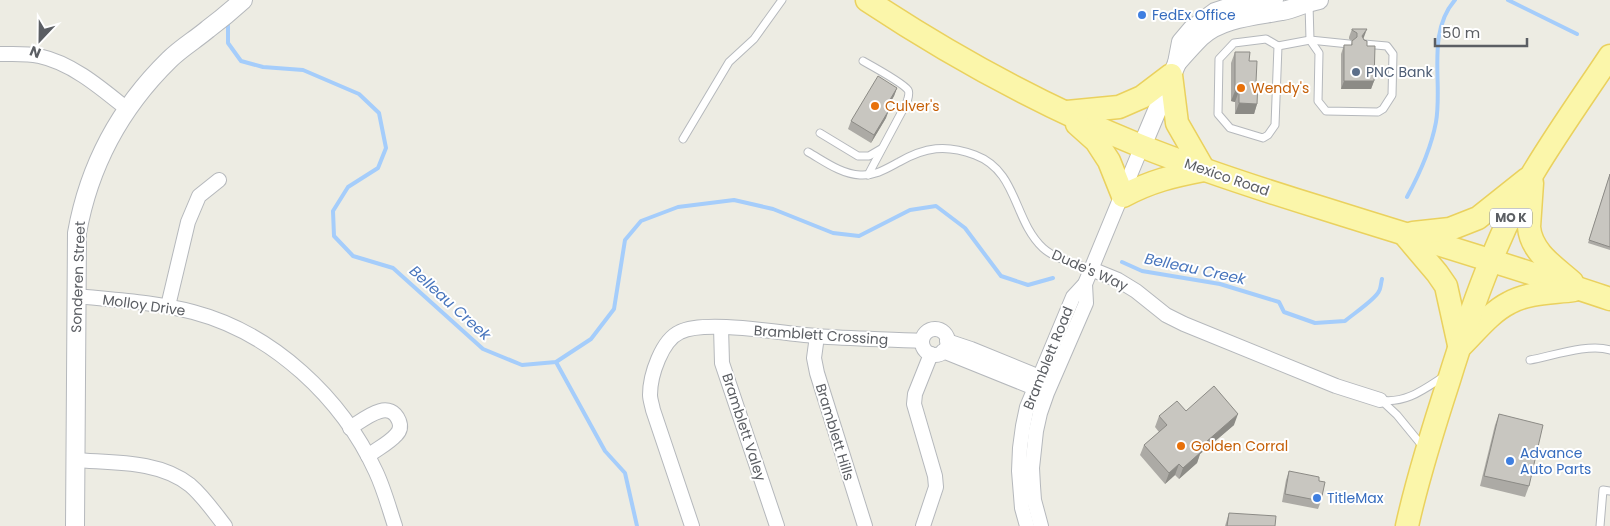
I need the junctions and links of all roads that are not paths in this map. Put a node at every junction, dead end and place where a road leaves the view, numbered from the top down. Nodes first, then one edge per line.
1 (243, 0) edge
2 (782, 0) edge
3 (867, 0) edge
4 (1274, 0) edge
5 (1307, 1) edge
6 (1310, 40) junction
7 (1349, 44) edge
8 (1364, 44) edge
9 (1278, 46) junction
10 (0, 54) edge
11 (1610, 56) edge
12 (863, 61) dead end
13 (1174, 69) junction
14 (127, 109) junction
15 (1064, 112) junction
16 (820, 133) dead end
17 (683, 139) dead end
18 (1142, 146) junction
19 (883, 147) junction
20 (808, 152) dead end
21 (1204, 170) junction
22 (868, 175) junction
23 (1532, 175) junction
24 (219, 180) dead end
25 (1122, 196) junction
26 (1404, 234) junction
27 (1490, 261) junction
28 (1091, 269) junction
29 (1580, 289) junction
30 (76, 296) junction
31 (1610, 299) edge
32 (168, 306) junction
33 (721, 327) junction
34 (817, 336) junction
35 (922, 341) junction
36 (1459, 347) junction
37 (940, 349) junction
38 (1610, 350) edge
39 (1530, 360) dead end
40 (1452, 371) junction
41 (1043, 385) junction
42 (1380, 400) junction
43 (350, 428) junction
44 (1426, 450) junction
45 (368, 456) junction
46 (75, 460) junction
47 (1610, 491) edge
48 (76, 526) edge
49 (225, 526) edge
50 (396, 526) edge
51 (692, 526) edge
52 (777, 526) edge
53 (865, 526) edge
54 (923, 526) edge
55 (1027, 526) edge
56 (1041, 526) edge
57 (1407, 526) edge
58 (1600, 526) edge

1 - 14 street, Sonderen Street
2 - 17 lane
3 - 15 main road, Mexico Road
4 - 13 street
5 - 6 lane
5 - 13 street
6 - 7 lane
6 - 8 lane
6 - 9 lane
9 - 9 lane
10 - 14 street
11 - 23 main road, MO K
12 - 19 lane
13 - 15 main road
13 - 18 street
13 - 21 main road
14 - 30 street, Sonderen Street
15 - 18 main road, Mexico Road
15 - 25 main road
16 - 19 lane
18 - 21 main road, Mexico Road
18 - 25 street, Bramblett Road
19 - 22 lane
20 - 22 lane
21 - 25 main road
21 - 26 main road, Mexico Road
22 - 28 lane, Dude's Way
23 - 26 main road
23 - 27 main road, MO K
23 - 29 main road
24 - 32 street
25 - 28 street, Bramblett Road
26 - 27 main road, Mexico Road
26 - 36 main road
27 - 29 main road, Mexico Road
27 - 36 main road, MO K
28 - 41 street, Bramblett Road
28 - 42 street, Dude's Way
29 - 31 main road, Mexico Road
29 - 36 main road
30 - 32 street, Molloy Drive
30 - 46 street, Sonderen Street
32 - 43 street, Molloy Drive
33 - 34 street, Bramblett Crossing
33 - 51 street, Bramblett Crossing
33 - 52 street, Bramblett Valey
34 - 35 street, Bramblett Crossing
34 - 53 street, Bramblett Hills
35 - 37 street
35 - 37 street
36 - 40 main road, MO K
37 - 41 street
37 - 54 street
38 - 39 lane
40 - 42 lane, Dude's Way
40 - 44 main road, MO K
41 - 55 street, Bramblett Road
41 - 56 street, Bramblett Road
42 - 44 lane, Dude's Way
43 - 45 street, Molloy Drive
43 - 45 street
44 - 57 main road, MO K
45 - 50 street, Molloy Drive
46 - 48 street, Sonderen Street
46 - 49 street
47 - 58 lane

